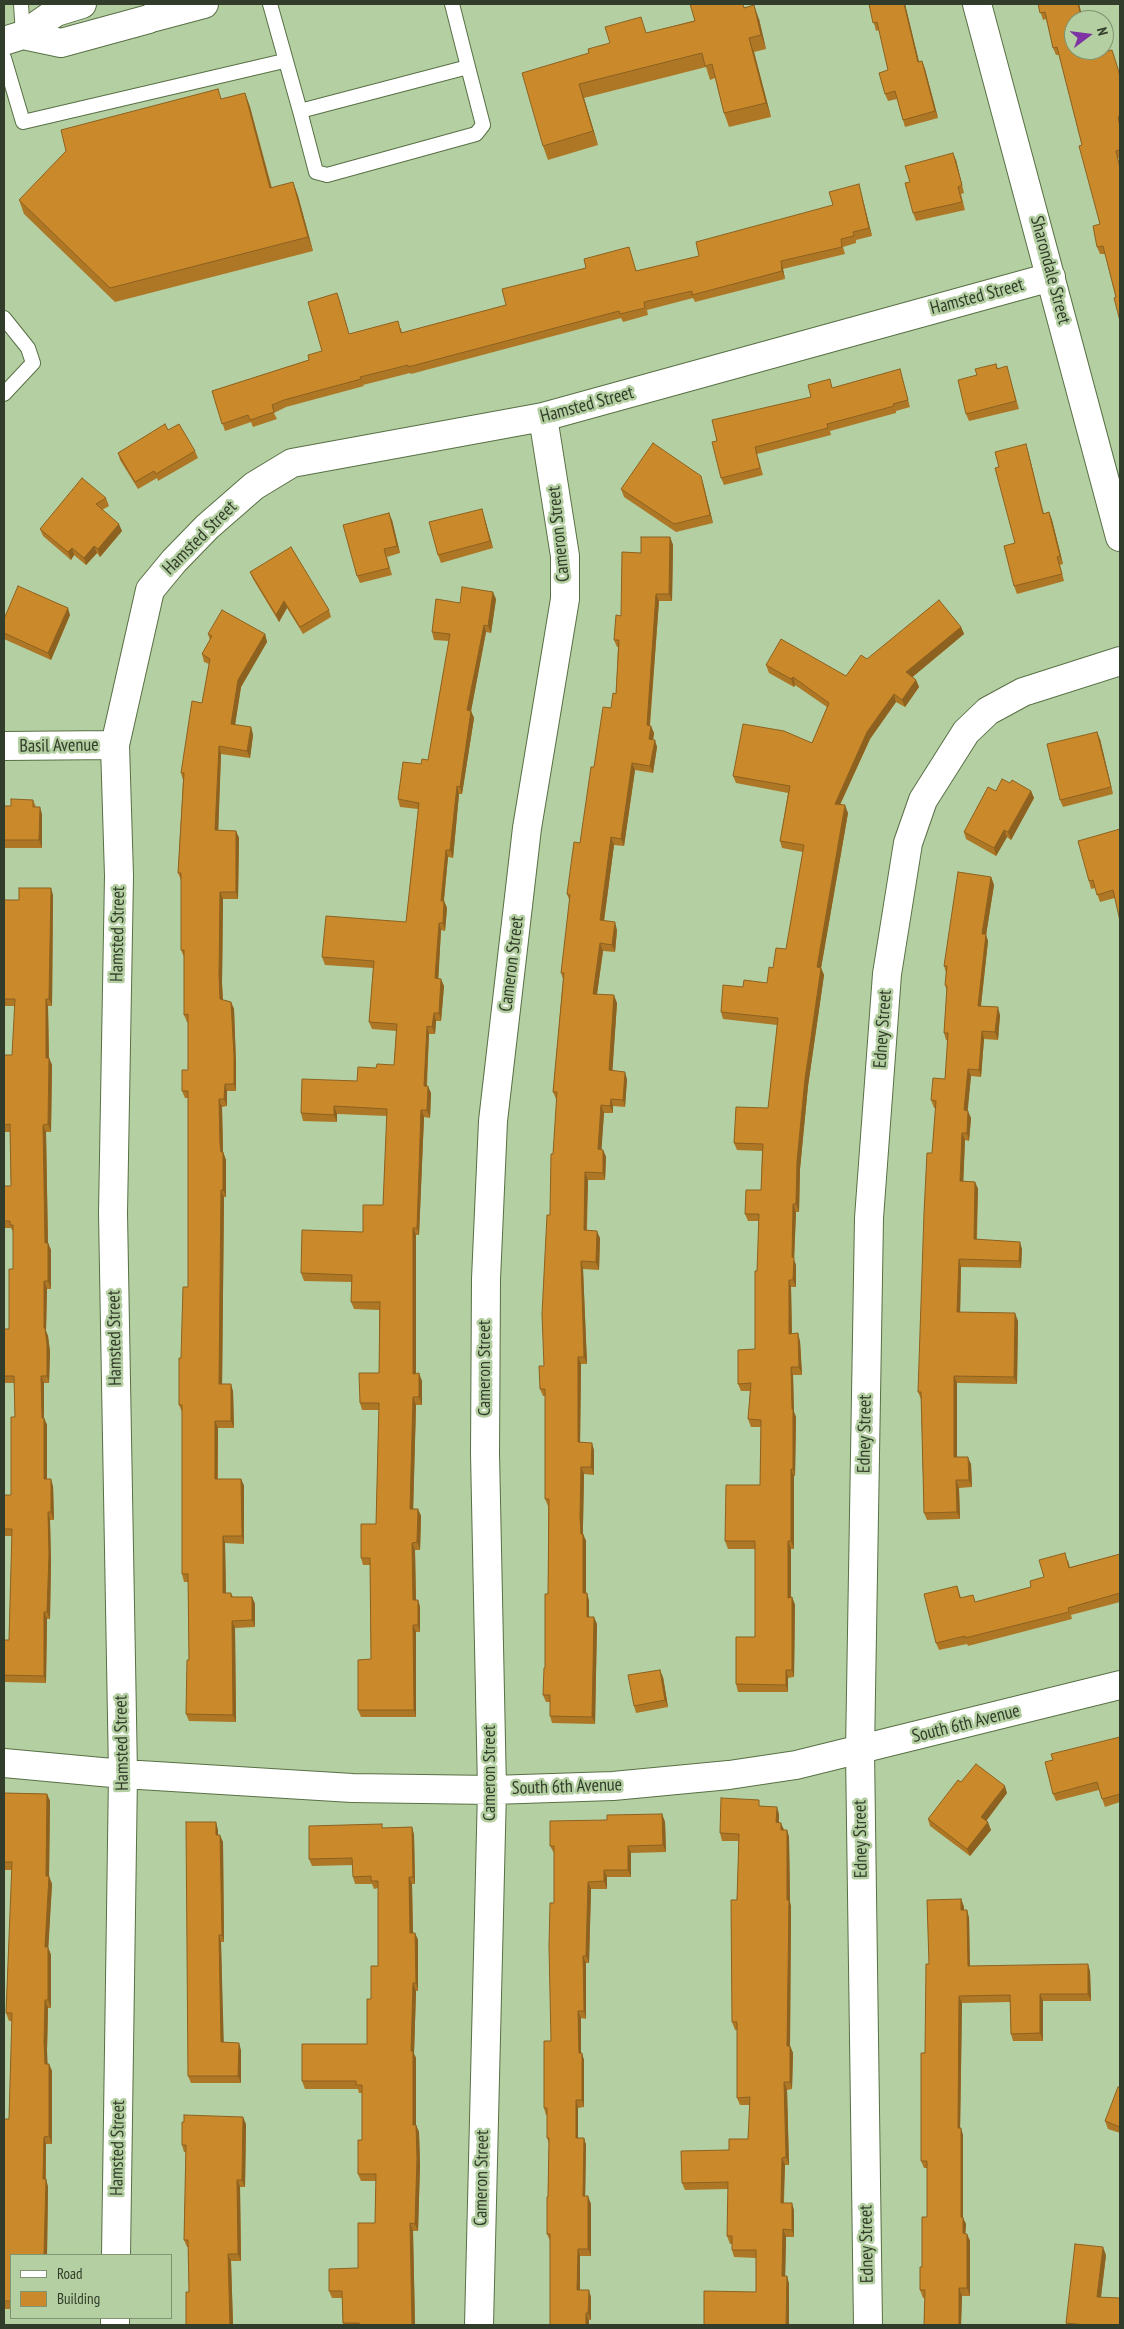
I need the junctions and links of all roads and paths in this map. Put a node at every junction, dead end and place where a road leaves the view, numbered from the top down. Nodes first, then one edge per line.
1 (22, 4) edge
2 (82, 4) edge
3 (173, 4) edge
4 (204, 4) edge
5 (270, 4) edge
6 (452, 4) edge
7 (978, 4) edge
8 (149, 18) junction
9 (13, 38) edge
10 (4, 58) edge
11 (284, 61) junction
12 (468, 68) junction
13 (300, 111) junction
14 (1052, 277) junction
15 (4, 318) edge
16 (4, 394) edge
17 (543, 417) junction
18 (1120, 537) edge
19 (1120, 661) edge
20 (115, 745) junction
21 (4, 746) edge
22 (1120, 1685) edge
23 (860, 1751) junction
24 (4, 1763) edge
25 (123, 1774) junction
26 (492, 1790) junction
27 (116, 2254) edge
28 (479, 2325) edge
29 (868, 2325) edge

1 - 9 lane
2 - 9 street
3 - 8 street
4 - 8 street
5 - 11 lane
6 - 12 lane
7 - 14 street, Sharondale Street
8 - 9 street
10 - 11 lane
11 - 13 lane
12 - 13 lane
12 - 13 lane
14 - 17 street, Hamsted Street
14 - 18 street, Sharondale Street
15 - 16 lane
17 - 20 street, Hamsted Street
17 - 26 street, Cameron Street
19 - 23 street, Edney Street
20 - 21 street, Basil Avenue
20 - 25 street, Hamsted Street
22 - 23 street, South 6th Avenue
23 - 26 street, South 6th Avenue
23 - 29 street, Edney Street
24 - 25 street, South 6th Avenue
25 - 26 street, South 6th Avenue
25 - 27 street, Hamsted Street
26 - 28 street, Cameron Street

